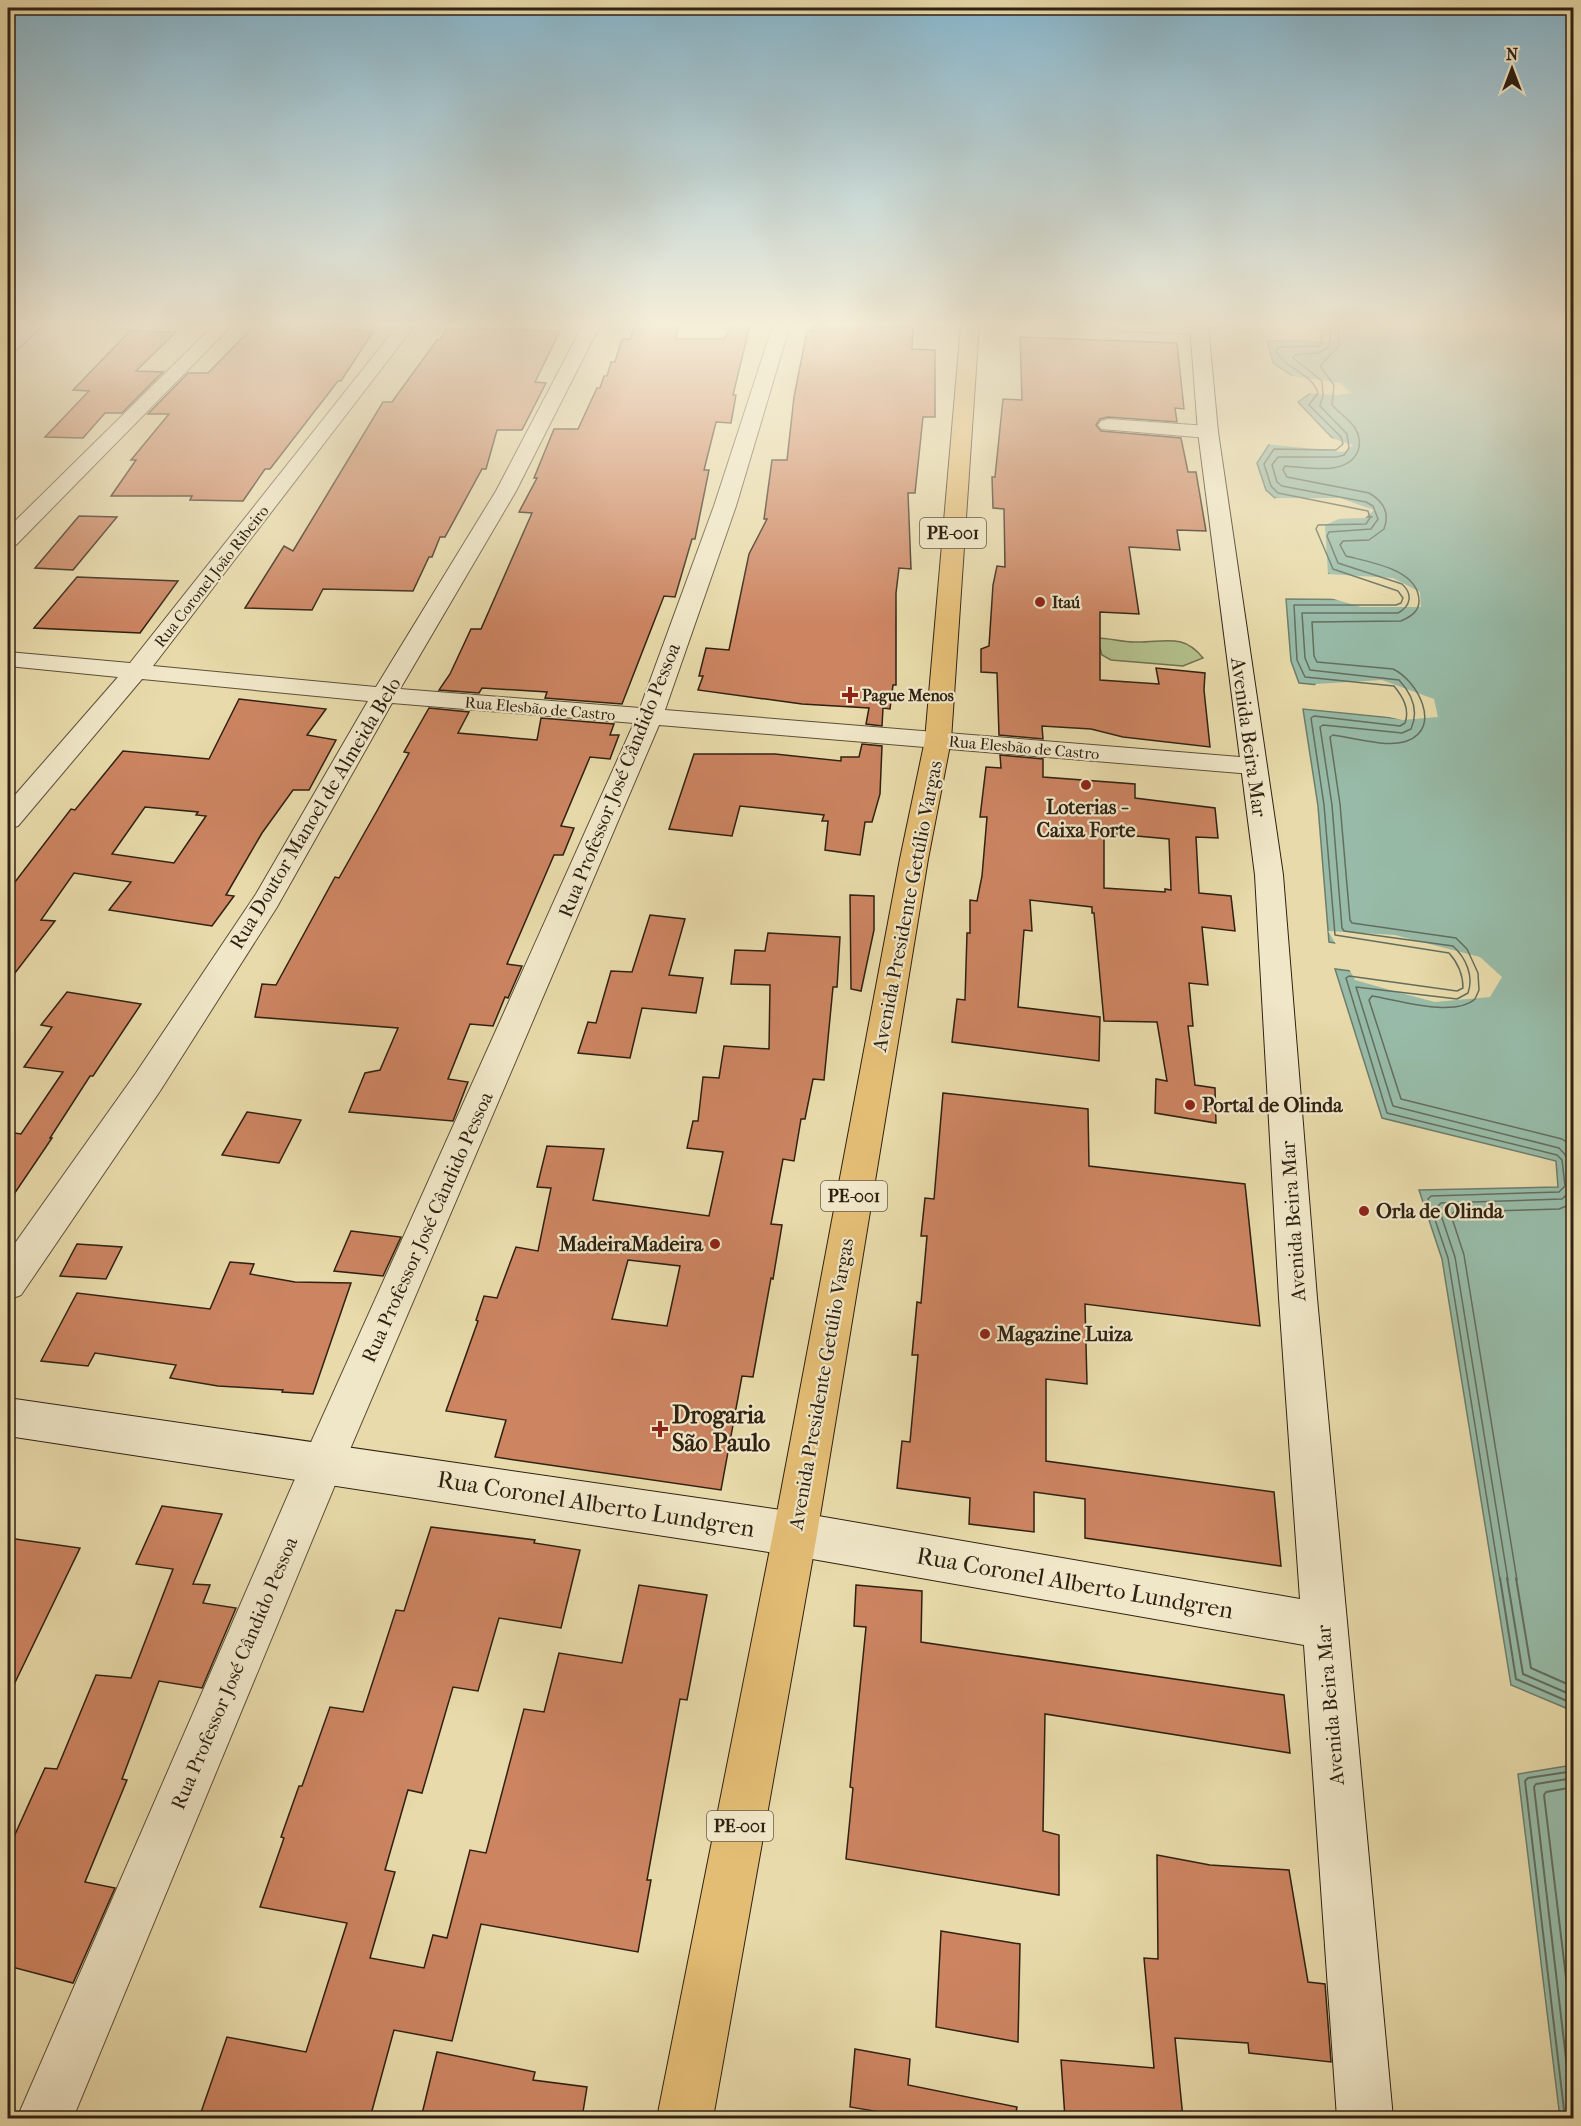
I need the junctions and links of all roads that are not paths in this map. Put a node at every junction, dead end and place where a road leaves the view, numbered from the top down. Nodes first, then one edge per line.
1 (124, 424) edge
2 (329, 424) edge
3 (540, 424) edge
4 (751, 424) edge
5 (962, 424) edge
6 (1207, 424) edge
7 (1108, 425) dead end
8 (1208, 432) junction
9 (8, 540) edge
10 (8, 659) edge
11 (137, 670) junction
12 (384, 695) junction
13 (650, 716) junction
14 (938, 740) junction
15 (1252, 766) junction
16 (8, 820) edge
17 (8, 1283) edge
18 (8, 1417) edge
19 (323, 1463) junction
20 (795, 1534) junction
21 (1324, 1626) junction
22 (45, 2118) edge
23 (685, 2118) edge
24 (1365, 2118) edge

1 - 9 street
2 - 11 street, Rua Coronel João Ribeiro
3 - 12 street, Rua Doutor Manoel de Almeida Belo
4 - 13 street, Rua Professor José Cândido Pessoa
5 - 14 main road, Avenida Presidente Getúlio Vargas / PE-001
6 - 8 street, Avenida Beira Mar
7 - 8 street
8 - 15 street, Avenida Beira Mar
10 - 11 street, Rua Elesbão de Castro
11 - 12 street, Rua Elesbão de Castro
11 - 16 street, Rua Coronel João Ribeiro
12 - 13 street, Rua Elesbão de Castro
12 - 17 street, Rua Doutor Manoel de Almeida Belo
13 - 14 street, Rua Elesbão de Castro
13 - 19 street, Rua Professor José Cândido Pessoa
14 - 15 street, Rua Elesbão de Castro
14 - 20 main road, Avenida Presidente Getúlio Vargas / PE-001
15 - 21 street, Avenida Beira Mar
18 - 19 street, Rua Coronel Alberto Lundgren
19 - 20 street, Rua Coronel Alberto Lundgren
19 - 22 street, Rua Professor José Cândido Pessoa
20 - 21 street, Rua Coronel Alberto Lundgren
20 - 23 main road, Avenida Presidente Getúlio Vargas / PE-001
21 - 24 street, Avenida Beira Mar

